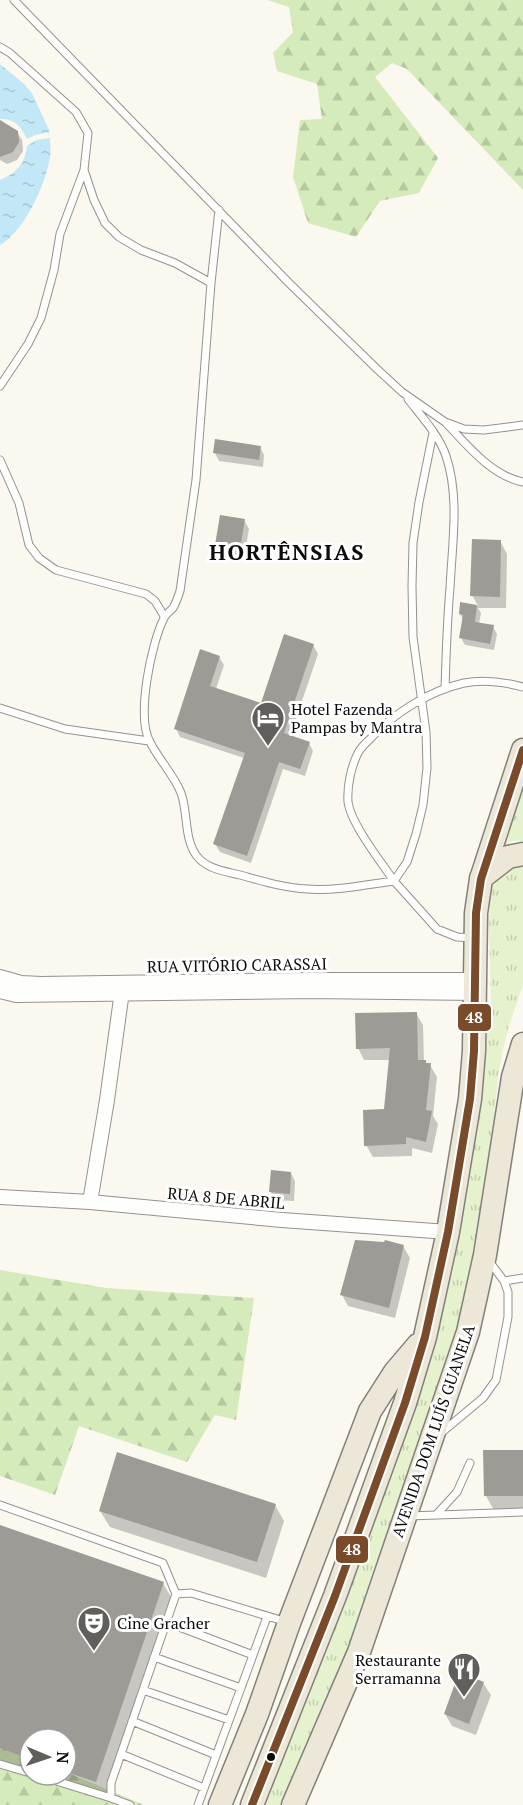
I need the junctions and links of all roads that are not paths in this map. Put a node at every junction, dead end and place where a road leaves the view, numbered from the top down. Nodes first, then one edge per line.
1 (14, 0) edge
2 (0, 47) edge
3 (84, 170) junction
4 (219, 210) junction
5 (211, 283) junction
6 (0, 387) edge
7 (402, 392) junction
8 (446, 422) junction
9 (523, 425) edge
10 (433, 433) junction
11 (1, 463) edge
12 (523, 482) edge
13 (164, 616) junction
14 (523, 687) edge
15 (445, 689) junction
16 (421, 699) junction
17 (0, 708) edge
18 (149, 741) junction
19 (523, 750) edge
20 (523, 854) edge
21 (481, 879) junction
22 (394, 881) junction
23 (476, 938) junction
24 (0, 977) edge
25 (476, 987) junction
26 (123, 988) junction
27 (0, 991) edge
28 (523, 1044) edge
29 (0, 1197) edge
30 (90, 1202) junction
31 (448, 1232) junction
32 (485, 1256) junction
33 (523, 1278) edge
34 (504, 1281) junction
35 (425, 1337) junction
36 (432, 1440) junction
37 (470, 1463) dead end
38 (0, 1505) edge
39 (523, 1512) edge
40 (436, 1515) junction
41 (405, 1516) junction
42 (176, 1594) junction
43 (335, 1596) junction
44 (267, 1617) junction
45 (166, 1622) junction
46 (289, 1623) junction
47 (253, 1655) junction
48 (154, 1657) junction
49 (241, 1688) junction
50 (143, 1689) junction
51 (229, 1720) junction
52 (132, 1721) junction
53 (121, 1754) junction
54 (216, 1755) junction
55 (0, 1764) edge
56 (18, 1769) edge
57 (76, 1787) edge
58 (204, 1788) junction
59 (111, 1798) junction
60 (130, 1805) edge
61 (198, 1805) edge
62 (220, 1805) edge
63 (252, 1805) edge
64 (294, 1805) edge

1 - 4 lane
2 - 3 lane
3 - 5 lane
3 - 6 lane
4 - 5 lane
4 - 7 lane
5 - 13 lane
7 - 8 lane
7 - 10 lane
8 - 9 lane
8 - 12 lane
10 - 15 lane
10 - 16 lane
11 - 13 lane
13 - 18 lane
14 - 15 lane
15 - 16 lane
16 - 22 lane
16 - 22 lane
17 - 18 lane
18 - 22 lane
19 - 21 main road
20 - 21 main road
21 - 23 main road
22 - 23 lane
23 - 25 main road
24 - 26 street, RUA VITÓRIO CARASSAI
25 - 26 street, RUA VITÓRIO CARASSAI
25 - 31 main road
26 - 27 street, RUA VITÓRIO CARASSAI
26 - 30 street
28 - 32 main road, AVENIDA DOM LUÍS GUANELA
29 - 30 street, RUA 8 DE ABRIL
30 - 31 street, RUA 8 DE ABRIL
31 - 35 main road
32 - 34 lane
32 - 36 main road, AVENIDA DOM LUÍS GUANELA
33 - 34 lane
34 - 36 lane
35 - 43 main road
35 - 46 main road
36 - 41 main road, AVENIDA DOM LUÍS GUANELA
37 - 40 lane
38 - 42 lane
39 - 40 lane
40 - 41 lane
41 - 64 main road, AVENIDA DOM LUÍS GUANELA
42 - 44 lane
42 - 45 lane
43 - 46 main road
43 - 63 main road
44 - 46 lane
44 - 47 lane
45 - 47 lane
45 - 48 lane
46 - 62 main road
47 - 49 lane
48 - 49 lane
48 - 50 lane
49 - 51 lane
50 - 51 lane
50 - 52 lane
51 - 54 lane
52 - 53 lane
52 - 54 lane
53 - 58 lane
53 - 59 lane
54 - 58 lane
55 - 56 lane
57 - 59 lane
58 - 61 lane
59 - 60 lane

